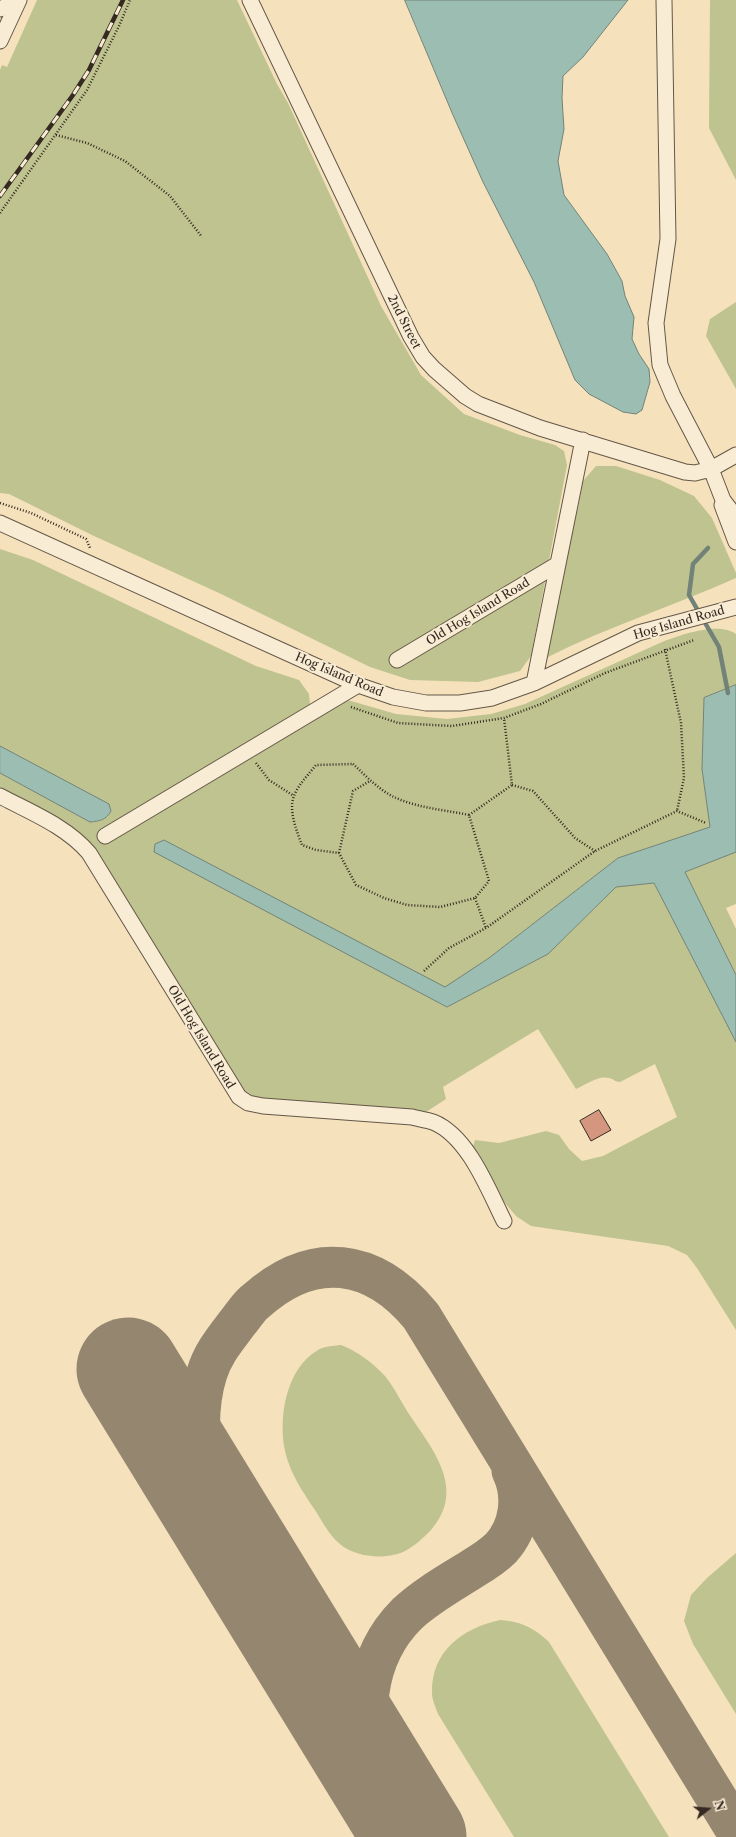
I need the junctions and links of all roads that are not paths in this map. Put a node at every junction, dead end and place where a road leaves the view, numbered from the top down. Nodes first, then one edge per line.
1 (250, 0) edge
2 (664, 0) edge
3 (0, 9) edge
4 (0, 41) edge
5 (583, 440) junction
6 (736, 456) edge
7 (711, 470) junction
8 (723, 500) junction
9 (736, 517) edge
10 (0, 523) edge
11 (736, 542) edge
12 (558, 564) junction
13 (736, 607) edge
14 (397, 660) dead end
15 (534, 683) junction
16 (358, 685) junction
17 (0, 796) edge
18 (105, 836) dead end
19 (504, 1221) dead end

1 - 5 street, 2nd Street
2 - 7 street
3 - 4 street
5 - 7 street, 2nd Street
5 - 12 street
6 - 7 street, 2nd Street
7 - 8 street
8 - 9 street
8 - 11 street
10 - 16 street, Hog Island Road
12 - 14 street, Old Hog Island Road
12 - 15 street
13 - 15 street, Hog Island Road
15 - 16 street, Hog Island Road
16 - 18 street
17 - 19 street, Old Hog Island Road

